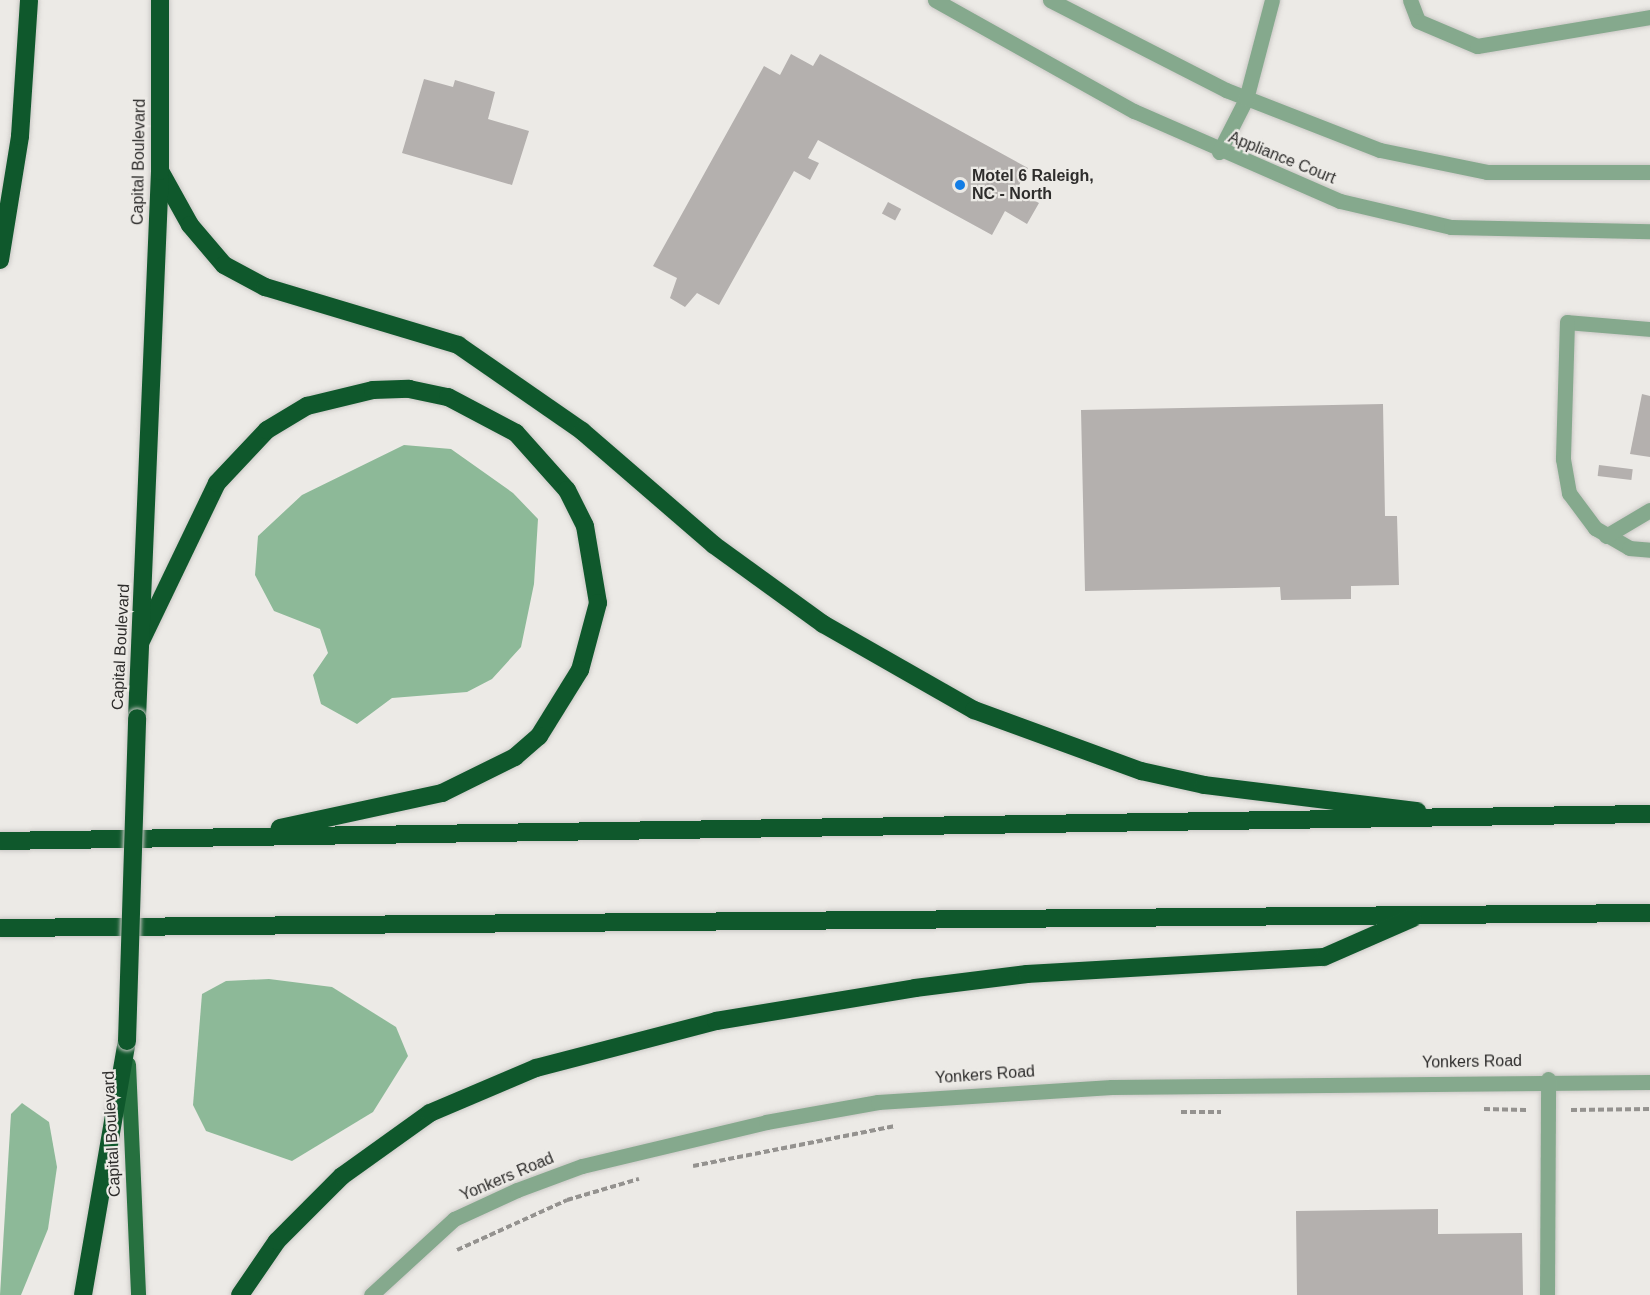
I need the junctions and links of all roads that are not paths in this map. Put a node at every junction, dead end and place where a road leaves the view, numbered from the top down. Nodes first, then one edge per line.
1 (29, 0) edge
2 (160, 0) edge
3 (935, 0) edge
4 (1050, 0) edge
5 (1272, 0) edge
6 (1410, 0) edge
7 (1650, 17) edge
8 (1246, 99) junction
9 (1219, 152) junction
10 (160, 171) junction
11 (1650, 172) edge
12 (1650, 231) edge
13 (0, 260) edge
14 (1650, 329) edge
15 (1650, 510) edge
16 (1606, 536) junction
17 (1650, 550) edge
18 (141, 641) junction
19 (1650, 814) edge
20 (1485, 819) junction
21 (242, 837) junction
22 (0, 841) edge
23 (1650, 912) edge
24 (1421, 915) junction
25 (0, 928) edge
26 (127, 1041) junction
27 (1548, 1079) junction
28 (1650, 1082) edge
29 (83, 1295) edge
30 (138, 1295) edge
31 (240, 1295) edge
32 (371, 1295) edge
33 (1547, 1295) edge

1 - 13 highway
2 - 10 highway, Capital Boulevard
3 - 9 street, Appliance Court
4 - 8 street
5 - 8 street
6 - 7 street
8 - 9 street
8 - 11 street
9 - 12 street, Appliance Court
10 - 18 highway, Capital Boulevard
10 - 20 highway
14 - 16 street
15 - 16 street
16 - 17 street
18 - 21 highway
18 - 26 highway, Capital Boulevard, bridge
19 - 20 highway
20 - 21 highway
21 - 22 highway
23 - 24 highway
24 - 25 highway
24 - 31 highway
26 - 29 highway
26 - 30 main road, Capital Boulevard
27 - 28 street, Yonkers Road
27 - 32 street, Yonkers Road
27 - 33 street

